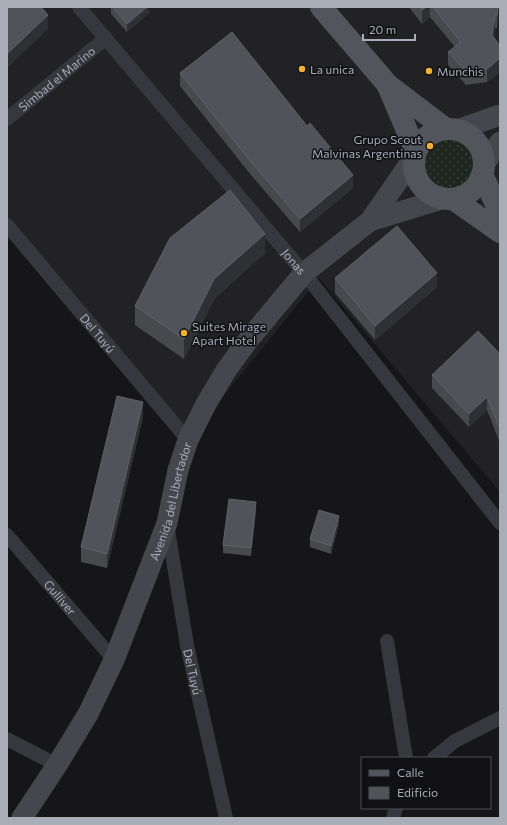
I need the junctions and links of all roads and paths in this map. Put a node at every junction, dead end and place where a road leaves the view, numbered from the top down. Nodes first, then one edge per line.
1 (79, 7) edge
2 (321, 7) edge
3 (106, 38) junction
4 (388, 85) junction
5 (500, 115) edge
6 (7, 119) edge
7 (452, 129) junction
8 (500, 142) edge
9 (415, 156) junction
10 (483, 169) junction
11 (449, 199) junction
12 (500, 213) edge
13 (370, 221) junction
14 (7, 225) edge
15 (500, 232) edge
16 (304, 273) junction
17 (188, 440) junction
18 (167, 523) junction
19 (500, 523) edge
20 (7, 535) edge
21 (387, 641) dead end
22 (114, 660) junction
23 (500, 718) edge
24 (7, 740) edge
25 (406, 757) edge
26 (435, 757) edge
27 (57, 765) junction
28 (22, 818) edge
29 (226, 818) edge

1 - 3 street, Jonas
2 - 4 main road
3 - 6 street, Simbad el Marino
3 - 16 street, Jonas
4 - 7 main road
4 - 9 main road
5 - 7 main road
7 - 9 main road
7 - 10 main road
8 - 10 main road
9 - 11 main road
9 - 13 main road, Avenida del Libertador
10 - 11 main road
10 - 12 main road
11 - 13 main road, Avenida del Libertador
11 - 15 main road
13 - 16 main road, Avenida del Libertador
14 - 17 street, Del Tuyú
16 - 17 main road, Avenida del Libertador
16 - 19 street, Jonas
17 - 18 main road, Avenida del Libertador
18 - 22 main road, Avenida del Libertador
18 - 29 street, Del Tuyú
20 - 22 street, Gulliver
21 - 25 street
22 - 27 main road, Avenida del Libertador
23 - 26 street
24 - 27 street
27 - 28 main road, Avenida del Libertador

